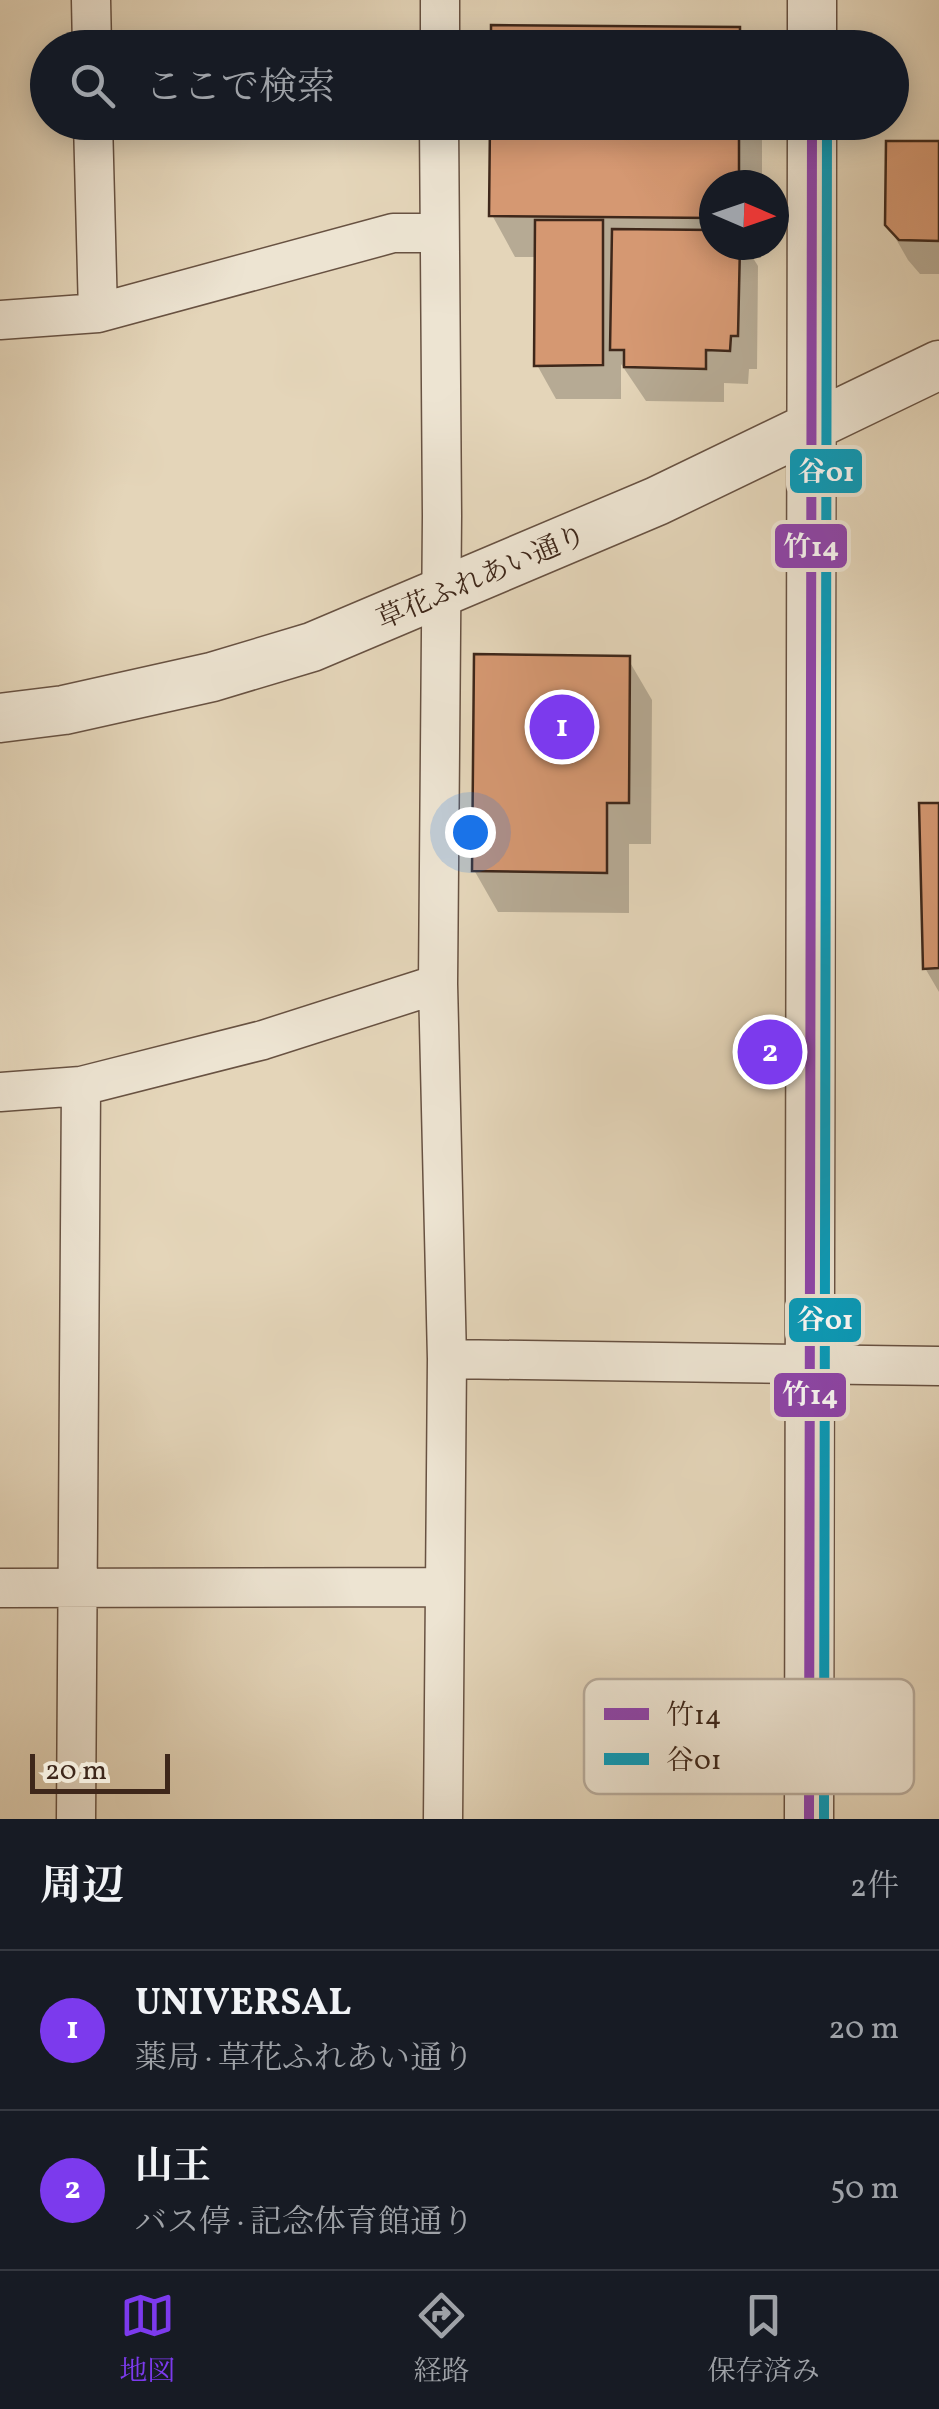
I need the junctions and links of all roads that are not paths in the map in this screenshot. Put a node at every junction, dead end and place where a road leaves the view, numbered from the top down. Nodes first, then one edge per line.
1 (90, 0) edge
2 (440, 0) edge
3 (812, 0) edge
4 (91, 30) edge
5 (440, 30) edge
6 (812, 30) edge
7 (94, 140) edge
8 (439, 140) edge
9 (812, 140) edge
10 (438, 232) junction
11 (98, 313) junction
12 (0, 320) edge
13 (939, 365) edge
14 (812, 428) junction
15 (440, 595) junction
16 (0, 718) edge
17 (438, 984) junction
18 (81, 1086) junction
19 (0, 1092) edge
20 (447, 1359) junction
21 (808, 1366) junction
22 (939, 1366) edge
23 (443, 1587) junction
24 (0, 1588) edge
25 (79, 1590) junction
26 (808, 1679) edge
27 (76, 1819) edge
28 (444, 1819) edge

1 - 4 street
2 - 5 street
3 - 6 street
7 - 11 street
8 - 10 street
9 - 14 street
10 - 11 street
10 - 15 street
11 - 12 street
13 - 14 street, 草花ふれあい通り
14 - 15 street, 草花ふれあい通り
14 - 21 street
15 - 16 street, 草花ふれあい通り
15 - 17 street
17 - 18 street
17 - 20 street
18 - 19 street
18 - 25 street
20 - 21 street
20 - 23 street
21 - 22 street
21 - 26 street
23 - 25 street
23 - 28 street
24 - 25 street
25 - 27 street

